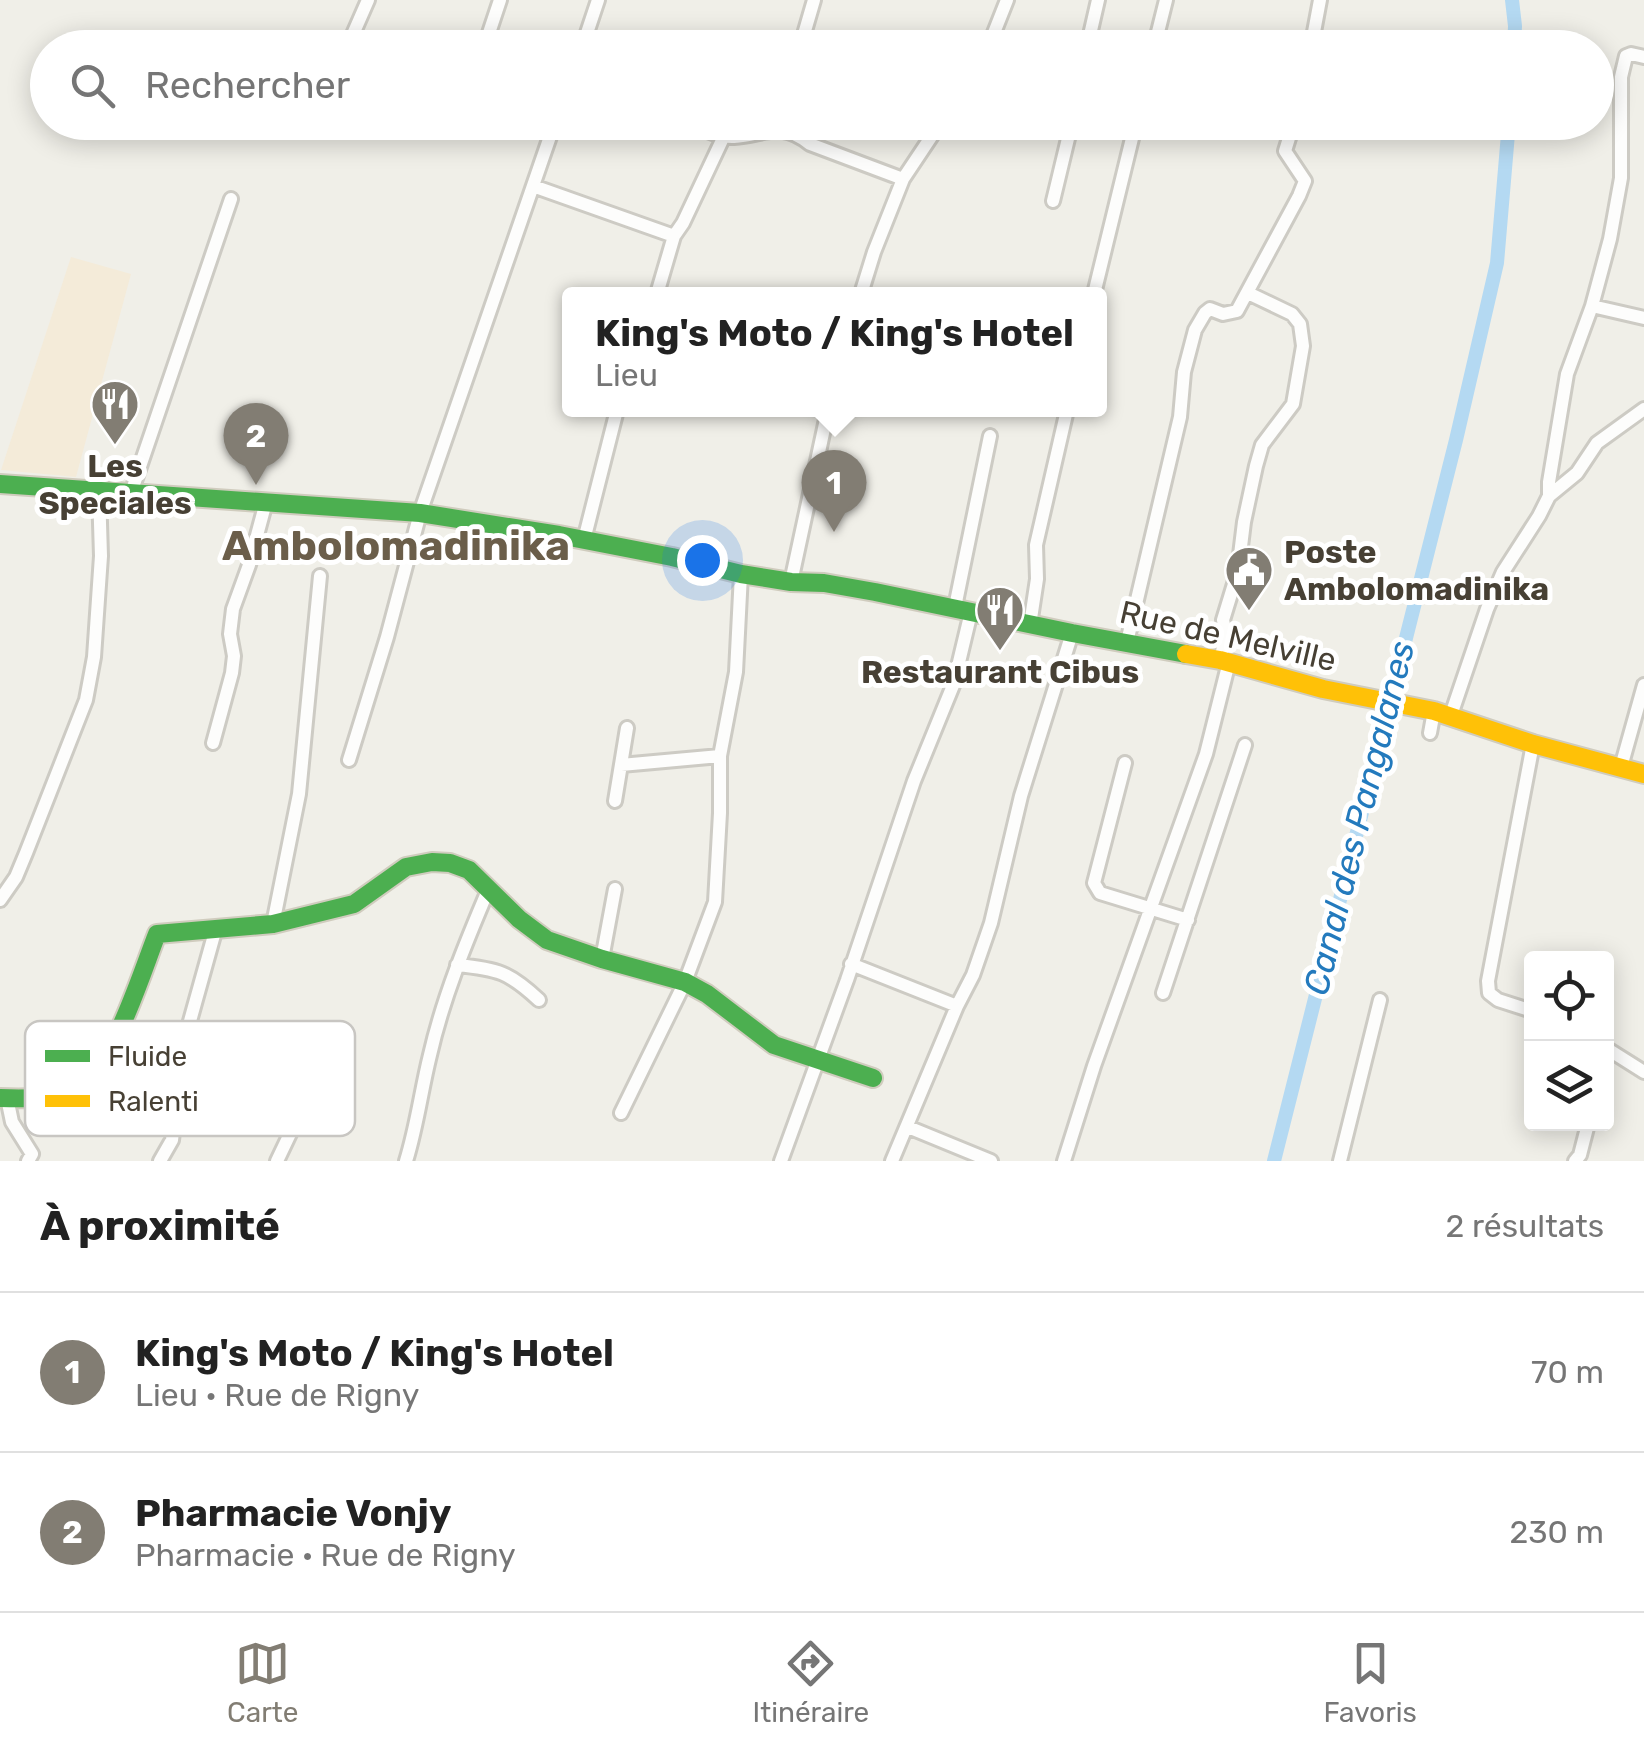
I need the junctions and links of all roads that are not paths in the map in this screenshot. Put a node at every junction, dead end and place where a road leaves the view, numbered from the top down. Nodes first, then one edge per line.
1 (368, 0) edge
2 (500, 0) edge
3 (598, 0) edge
4 (814, 0) edge
5 (1007, 0) edge
6 (1098, 0) edge
7 (1166, 0) edge
8 (1320, 0) edge
9 (355, 30) edge
10 (490, 30) edge
11 (588, 30) edge
12 (805, 30) edge
13 (995, 30) edge
14 (1091, 30) edge
15 (1158, 30) edge
16 (1314, 30) edge
17 (1644, 58) edge
18 (549, 140) edge
19 (722, 140) edge
20 (805, 140) edge
21 (929, 140) edge
22 (1068, 140) edge
23 (1132, 140) edge
24 (1288, 140) edge
25 (904, 179) junction
26 (533, 186) junction
27 (231, 199) dead end
28 (1053, 202) dead end
29 (674, 236) junction
30 (659, 287) edge
31 (863, 287) edge
32 (1096, 287) edge
33 (1248, 292) junction
34 (1592, 306) junction
35 (1644, 318) edge
36 (1644, 409) edge
37 (615, 417) edge
38 (826, 417) edge
39 (1065, 417) edge
40 (990, 436) dead end
41 (1, 489) edge
42 (99, 490) junction
43 (131, 493) junction
44 (1549, 496) junction
45 (266, 502) junction
46 (420, 513) junction
47 (584, 540) junction
48 (741, 574) junction
49 (320, 576) dead end
50 (790, 582) junction
51 (963, 610) junction
52 (1030, 624) junction
53 (1072, 633) junction
54 (1127, 642) junction
55 (1224, 661) junction
56 (1644, 686) edge
57 (1442, 715) junction
58 (627, 728) dead end
59 (1430, 733) dead end
60 (213, 743) dead end
61 (1245, 744) dead end
62 (1533, 744) junction
63 (720, 756) junction
64 (350, 760) dead end
65 (621, 764) junction
66 (1125, 764) dead end
67 (1621, 767) junction
68 (1644, 774) edge
69 (615, 801) dead end
70 (489, 888) junction
71 (615, 889) dead end
72 (0, 900) edge
73 (1152, 908) junction
74 (1188, 920) junction
75 (273, 924) junction
76 (216, 928) junction
77 (602, 959) junction
78 (851, 964) junction
79 (458, 965) junction
80 (685, 982) junction
81 (1163, 993) dead end
82 (539, 1000) dead end
83 (1380, 1000) dead end
84 (958, 1006) junction
85 (1524, 1008) edge
86 (121, 1021) edge
87 (190, 1021) edge
88 (1614, 1053) edge
89 (818, 1058) junction
90 (1644, 1072) edge
91 (873, 1078) dead end
92 (4, 1098) edge
93 (621, 1113) dead end
94 (908, 1127) junction
95 (1586, 1131) edge
96 (173, 1136) edge
97 (289, 1136) edge
98 (28, 1161) edge
99 (160, 1161) edge
100 (277, 1161) edge
101 (406, 1161) edge
102 (781, 1161) edge
103 (892, 1161) edge
104 (991, 1161) edge
105 (1064, 1161) edge
106 (1340, 1161) edge
107 (1576, 1161) edge

1 - 9 street
2 - 10 street
3 - 11 street
4 - 12 street
5 - 13 street
6 - 14 street
7 - 15 street
8 - 16 street
17 - 34 street
18 - 26 street
19 - 29 street
20 - 25 street
21 - 25 street
22 - 28 street
23 - 32 street
24 - 33 street
25 - 31 street
26 - 29 street
26 - 46 street
27 - 43 street
29 - 30 street
33 - 54 street
33 - 55 street
34 - 35 street
34 - 44 street
36 - 44 street
37 - 47 street
38 - 50 street
39 - 52 street
40 - 51 street
41 - 42 main road, Rue de Melville
42 - 43 main road, Rue de Melville
42 - 72 street
43 - 45 main road, Rue de Melville
44 - 57 street
45 - 46 main road, Rue de Melville
45 - 60 street
46 - 47 main road, Rue de Melville
46 - 64 street
47 - 48 main road, Rue de Melville
48 - 50 main road, Rue de Melville
48 - 63 street
49 - 75 street
50 - 51 main road, Rue de Melville
51 - 52 main road, Rue de Melville
51 - 78 street
52 - 53 main road, Rue de Melville
53 - 54 main road, Rue de Melville
53 - 84 street
54 - 55 main road, Rue de Melville
55 - 57 main road, Rue de Melville
55 - 73 street
56 - 67 street
57 - 59 street
57 - 62 main road, Rue de Melville
58 - 65 street
61 - 74 street
62 - 67 main road, Rue de Melville
62 - 85 street
63 - 65 street
63 - 80 street
65 - 69 street
66 - 73 street
67 - 68 main road, Rue de Melville
70 - 75 main road
70 - 77 main road
70 - 79 street
71 - 77 street
73 - 74 street
73 - 105 street
74 - 81 street
75 - 76 main road
76 - 86 main road
76 - 87 street
77 - 80 main road
78 - 84 street
78 - 89 street
79 - 82 street
79 - 101 street
80 - 89 main road
80 - 93 street
83 - 106 street
84 - 94 street
88 - 90 street
89 - 91 main road
89 - 102 street
92 - 98 street
94 - 103 street
94 - 104 street
95 - 107 street
96 - 99 street
97 - 100 street

